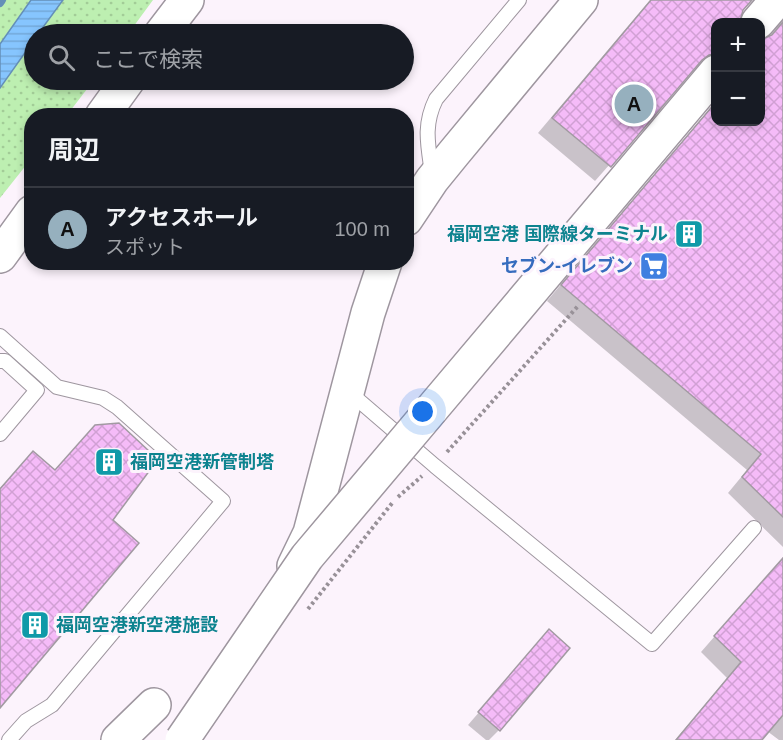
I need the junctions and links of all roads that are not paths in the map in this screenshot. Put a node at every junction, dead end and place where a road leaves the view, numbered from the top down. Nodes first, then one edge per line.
1 (187, 0) edge
2 (519, 0) edge
3 (581, 0) edge
4 (777, 0) edge
5 (761, 18) edge
6 (169, 24) edge
7 (711, 78) edge
8 (121, 90) edge
9 (108, 108) edge
10 (432, 180) junction
11 (414, 207) edge
12 (382, 270) edge
13 (0, 336) edge
14 (0, 361) edge
15 (348, 390) junction
16 (0, 434) edge
17 (754, 528) dead end
18 (154, 705) dead end
19 (9, 740) edge
20 (118, 740) edge
21 (183, 740) edge

1 - 6 street
2 - 10 lane
3 - 10 street
4 - 5 street
7 - 21 street, bridge
8 - 9 street
10 - 11 street
12 - 15 street
13 - 19 lane
14 - 16 lane
15 - 17 lane
15 - 21 street
18 - 20 street

